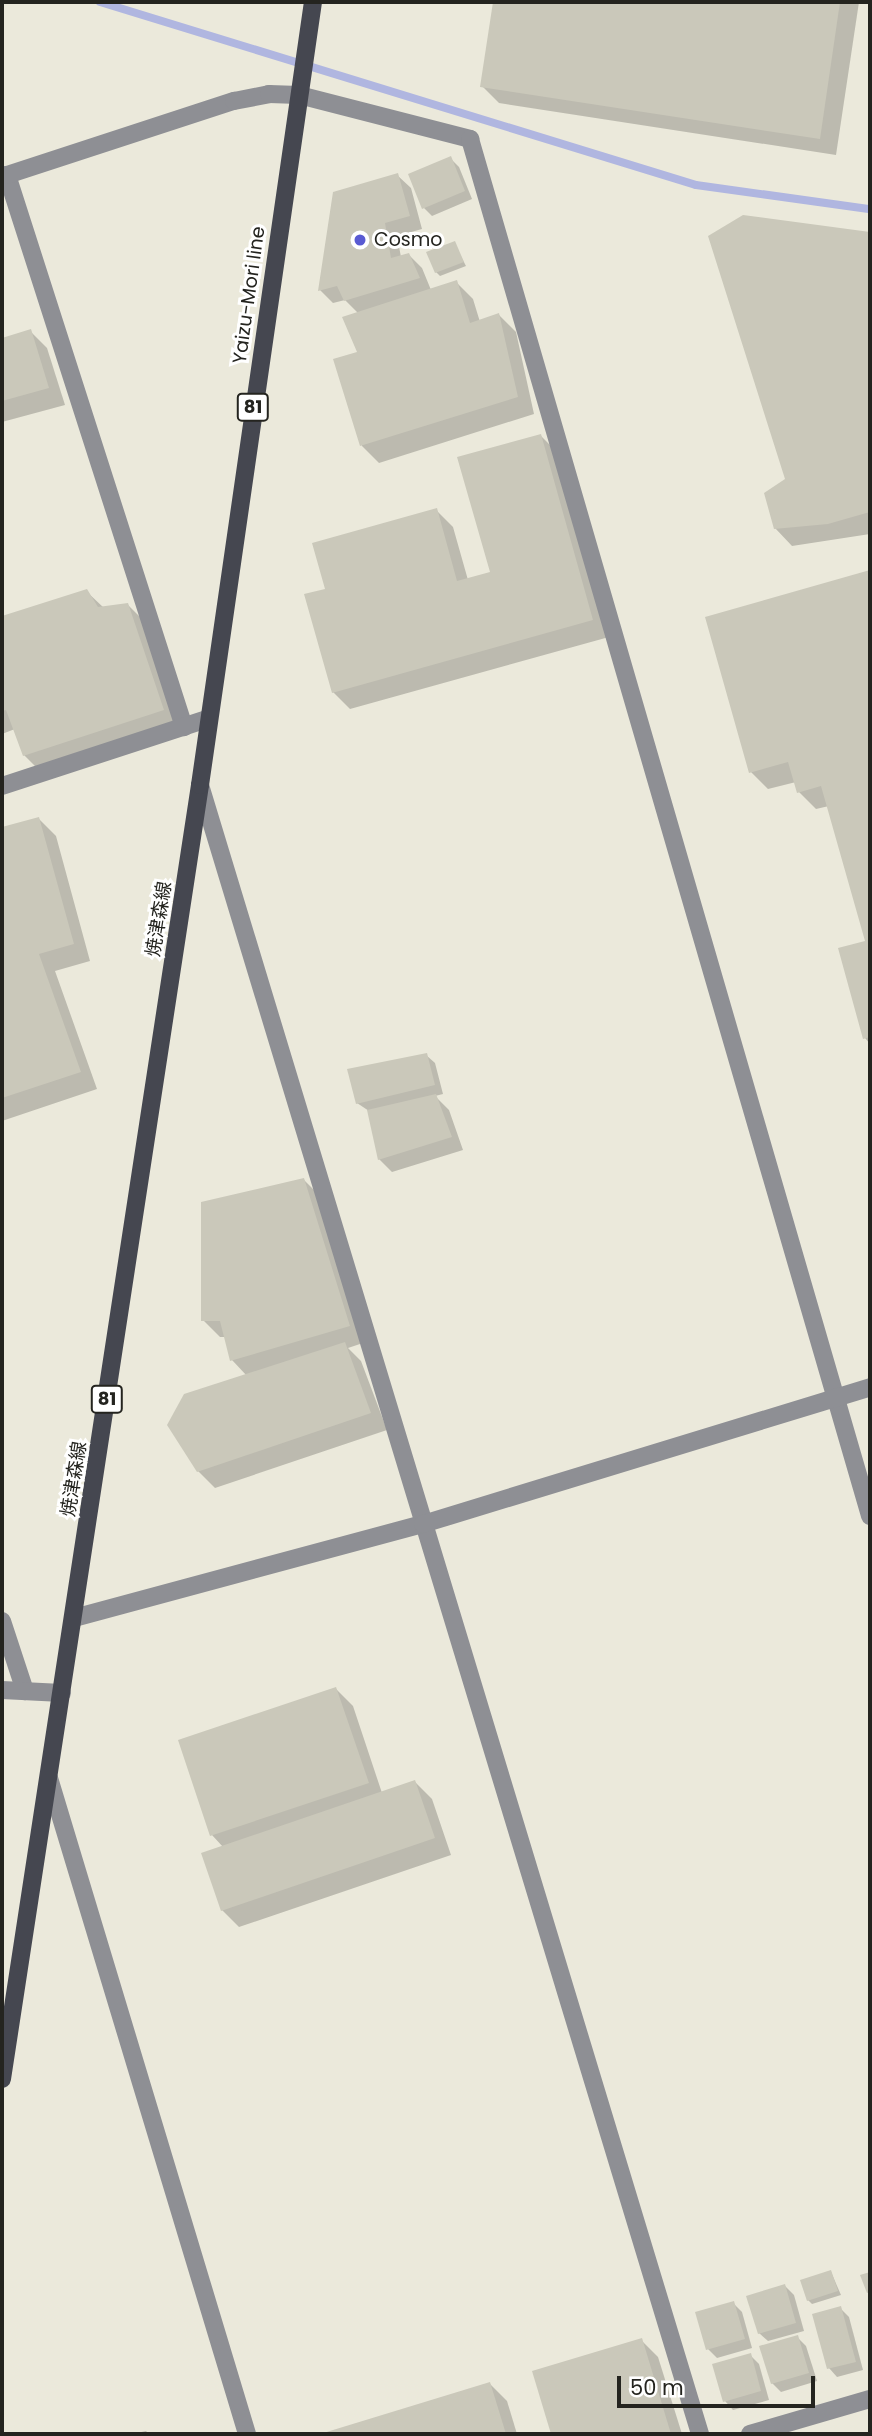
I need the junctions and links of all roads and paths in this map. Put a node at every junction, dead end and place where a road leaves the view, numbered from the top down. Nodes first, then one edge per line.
1 (313, 2) edge
2 (299, 96) junction
3 (4, 176) edge
4 (207, 719) junction
5 (184, 727) junction
6 (200, 785) junction
7 (2, 786) edge
8 (870, 1387) edge
9 (834, 1397) junction
10 (870, 1516) edge
11 (423, 1524) junction
12 (74, 1618) junction
13 (2, 1621) edge
14 (2, 1690) edge
15 (25, 1691) junction
16 (62, 1693) junction
17 (48, 1778) junction
18 (2, 2079) edge
19 (870, 2399) edge
20 (247, 2434) edge
21 (700, 2434) edge
22 (750, 2434) edge

1 - 2 main road, Yaizu-Mori line / 81
2 - 3 street
2 - 4 main road, Yaizu-Mori line / 81
2 - 9 street
3 - 5 street
4 - 5 street
4 - 6 main road, 焼津森線 / 81
5 - 7 street
6 - 11 street
6 - 12 main road, 焼津森線 / 81
8 - 9 street
9 - 10 street
9 - 11 street
11 - 12 street
11 - 21 street
12 - 16 main road, 焼津森線 / 81
13 - 15 street
14 - 15 street
15 - 16 street
16 - 17 main road, 焼津森線 / 81
17 - 18 main road, 焼津森線 / 81
17 - 20 street
19 - 22 street

